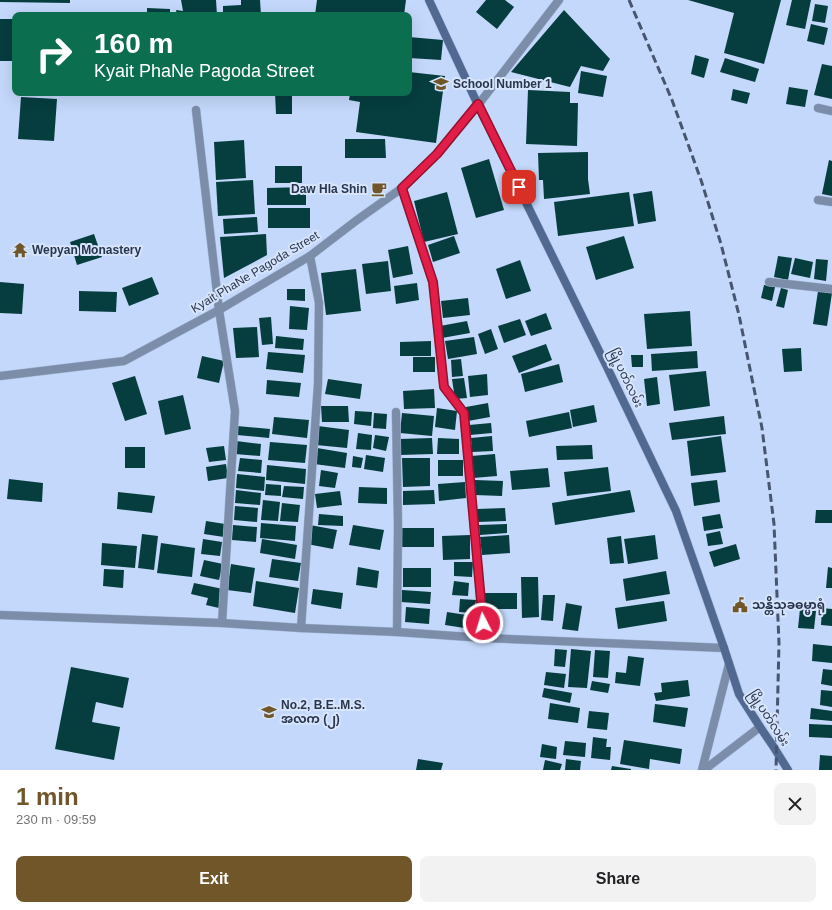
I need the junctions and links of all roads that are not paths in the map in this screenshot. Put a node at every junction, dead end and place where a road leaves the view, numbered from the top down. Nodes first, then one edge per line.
1 (429, 0) edge
2 (559, 0) edge
3 (478, 104) junction
4 (818, 108) dead end
5 (196, 110) dead end
6 (832, 110) edge
7 (402, 188) junction
8 (818, 200) dead end
9 (832, 202) edge
10 (310, 256) junction
11 (769, 282) dead end
12 (832, 289) edge
13 (219, 310) junction
14 (0, 376) edge
15 (396, 412) dead end
16 (0, 615) edge
17 (222, 623) junction
18 (301, 628) junction
19 (397, 632) junction
20 (484, 638) junction
21 (724, 648) junction
22 (730, 664) junction
23 (760, 727) junction
24 (703, 770) edge
25 (788, 770) edge

1 - 3 main road, မြို့ပတ်လမ်း
2 - 3 street, Kyait PhaNe Pagoda Street
3 - 7 street, Kyait PhaNe Pagoda Street
3 - 21 main road, မြို့ပတ်လမ်း
4 - 6 street
5 - 13 street
7 - 10 street, Kyait PhaNe Pagoda Street
7 - 20 street
8 - 9 street
10 - 13 street, Kyait PhaNe Pagoda Street
10 - 18 street
11 - 12 street
13 - 14 street, Kyait PhaNe Pagoda Street
13 - 17 street
15 - 19 street
16 - 17 street
17 - 18 street
18 - 19 street
19 - 20 street
20 - 21 street
21 - 22 main road, မြို့ပတ်လမ်း
22 - 23 main road, မြို့ပတ်လမ်း
22 - 24 street
23 - 24 street
23 - 25 main road, မြို့ပတ်လမ်း

